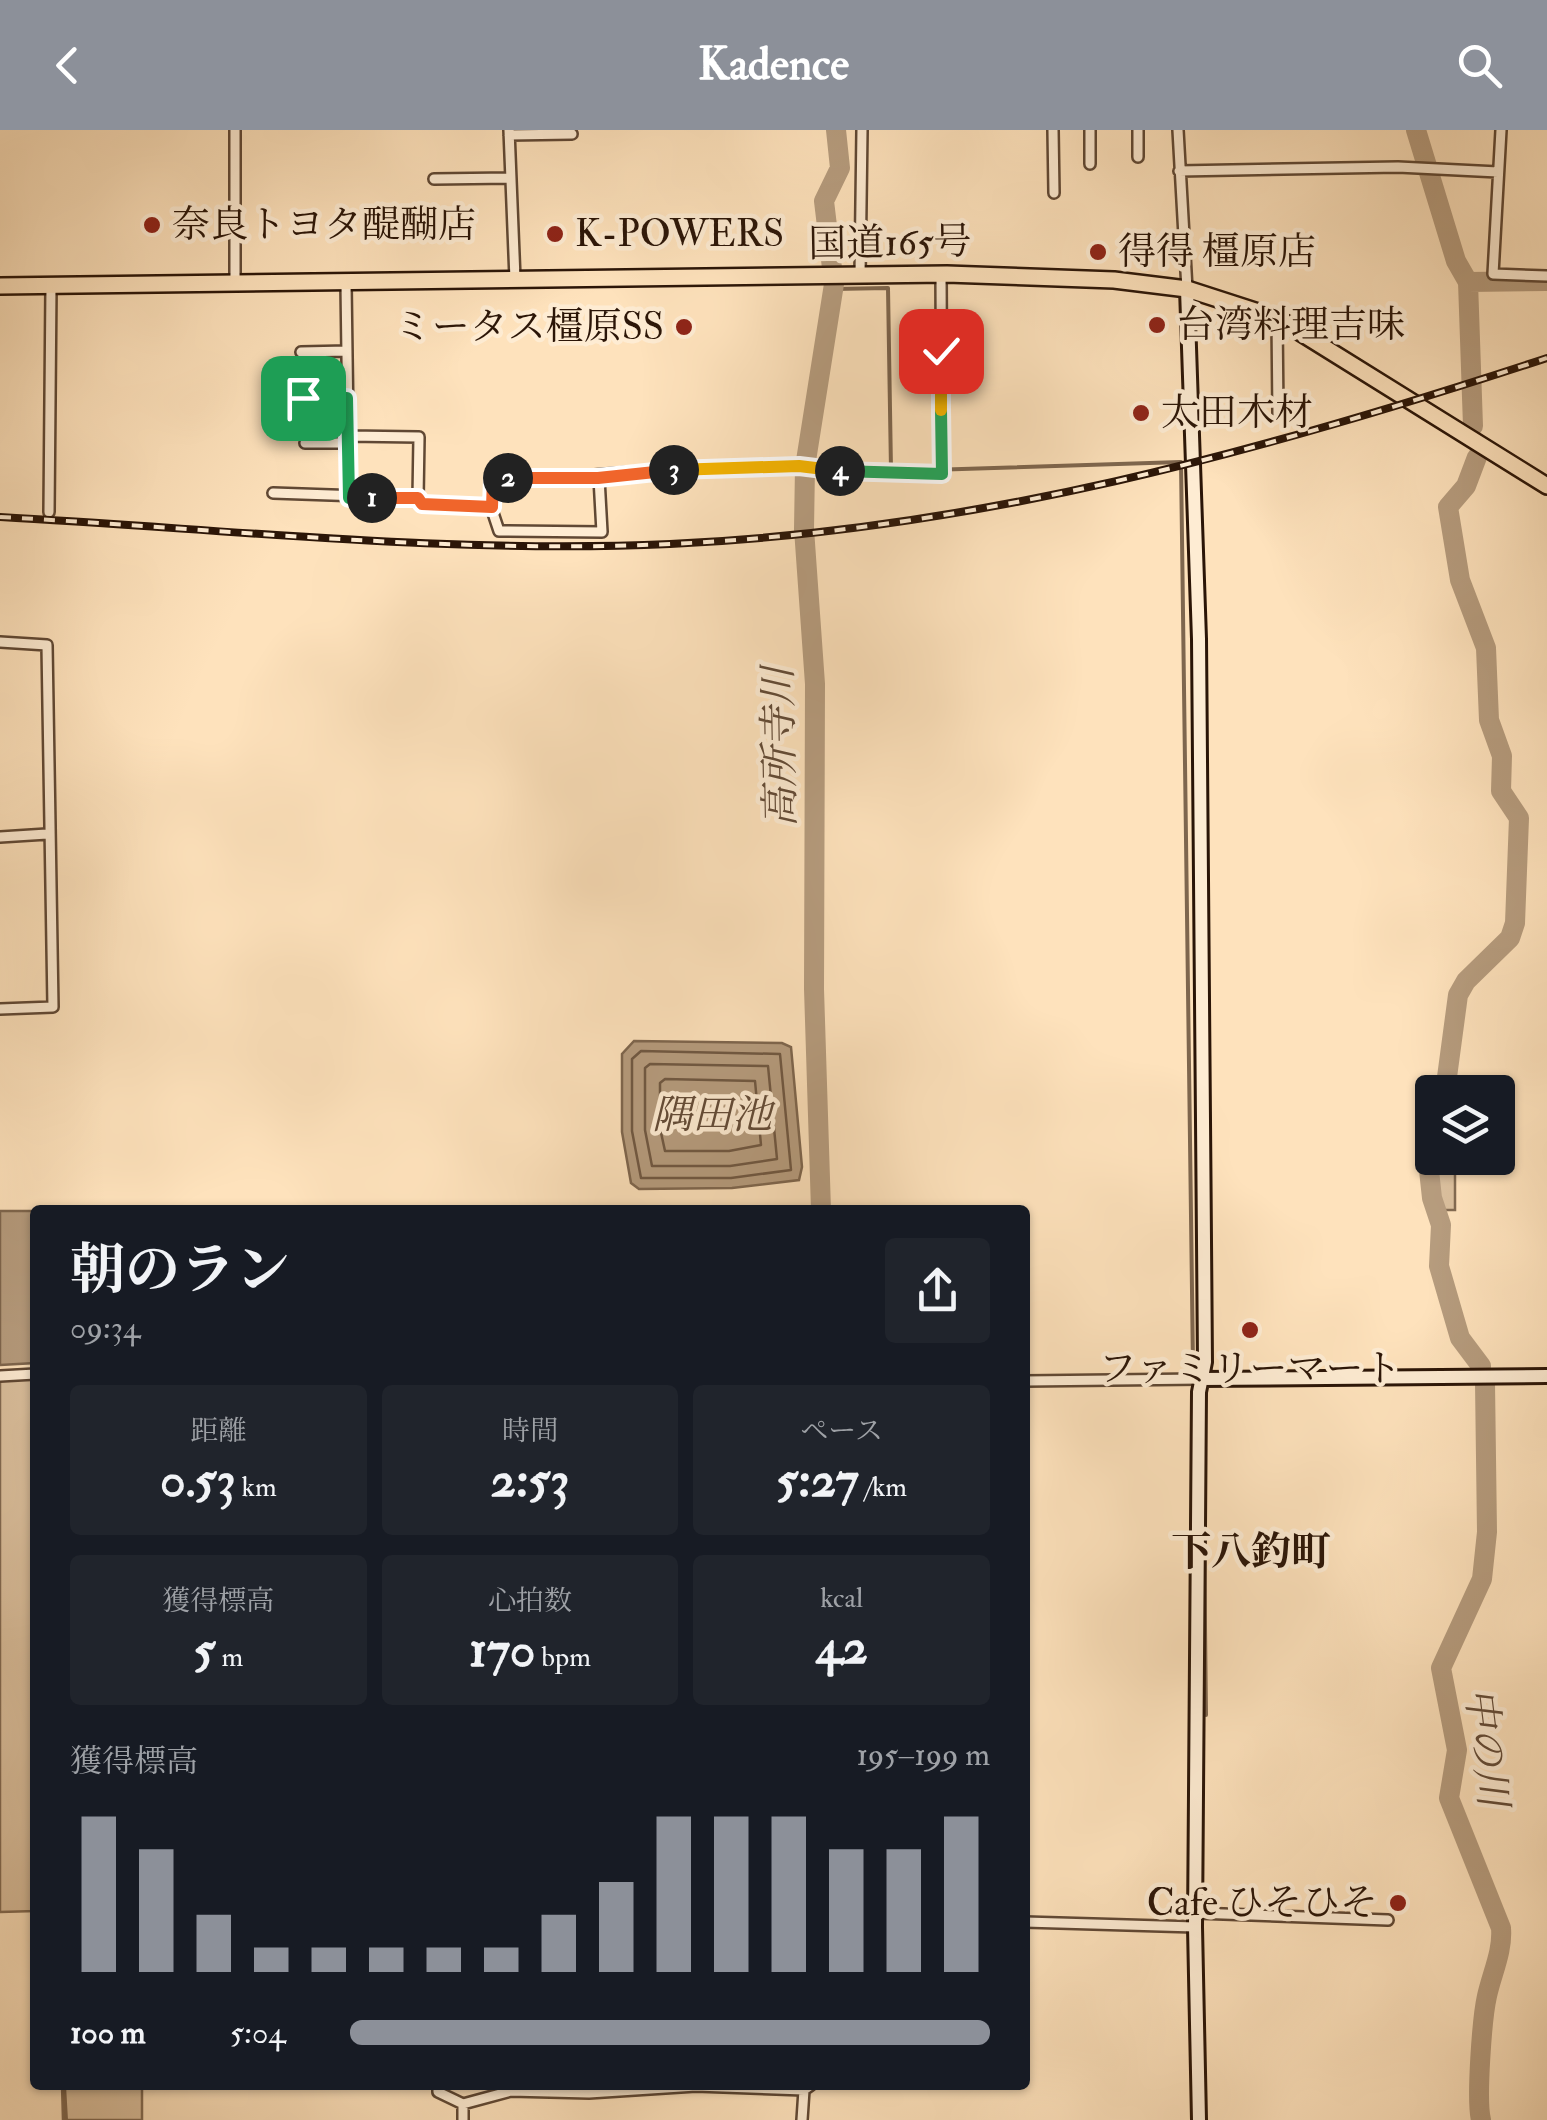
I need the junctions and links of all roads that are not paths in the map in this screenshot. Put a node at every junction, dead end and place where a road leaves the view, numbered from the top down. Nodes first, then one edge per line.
1 (235, 130) edge
2 (862, 130) edge
3 (1053, 130) edge
4 (1090, 130) edge
5 (1138, 130) edge
6 (1178, 130) edge
7 (1501, 130) edge
8 (509, 132) edge
9 (572, 134) dead end
10 (1138, 156) dead end
11 (1090, 164) dead end
12 (1179, 171) junction
13 (1498, 172) junction
14 (511, 178) junction
15 (434, 180) dead end
16 (1054, 194) dead end
17 (940, 274) junction
18 (860, 276) junction
19 (1547, 276) edge
20 (516, 279) junction
21 (235, 283) junction
22 (346, 284) junction
23 (0, 286) edge
24 (51, 286) junction
25 (1187, 289) junction
26 (1278, 318) junction
27 (346, 351) junction
28 (301, 352) dead end
29 (303, 398) dead end
30 (347, 398) junction
31 (1278, 414) dead end
32 (348, 439) junction
33 (305, 443) dead end
34 (598, 478) junction
35 (1547, 486) edge
36 (273, 493) dead end
37 (349, 498) junction
38 (418, 498) junction
39 (492, 507) junction
40 (49, 512) dead end
41 (0, 642) edge
42 (47, 834) junction
43 (0, 837) edge
44 (0, 1009) edge
45 (30, 1374) edge
46 (0, 1376) edge
47 (1547, 1376) edge
48 (1202, 1379) junction
49 (1030, 1382) edge
50 (1195, 1920) junction
51 (1388, 1920) dead end
52 (1030, 1922) edge
53 (438, 2090) edge
54 (606, 2090) edge
55 (807, 2090) edge
56 (463, 2104) junction
57 (462, 2120) edge
58 (802, 2120) edge
59 (1199, 2120) edge

1 - 21 street
2 - 18 street
3 - 16 street
4 - 11 street
5 - 10 street
6 - 12 street
7 - 13 street
8 - 9 street
8 - 14 street
12 - 13 street
12 - 25 street
13 - 19 street
14 - 15 street
14 - 20 street
17 - 18 highway, 国道165号
17 - 25 highway, 国道165号
17 - 34 street
18 - 20 highway, 国道165号
20 - 22 highway, 国道165号
21 - 22 highway, 国道165号
21 - 24 highway, 国道165号
22 - 27 street
23 - 24 highway, 国道165号
24 - 40 street
25 - 26 highway, 国道165号
25 - 48 street
26 - 31 street
26 - 35 highway, 国道165号
27 - 28 street
27 - 30 street
29 - 30 street
30 - 32 street
32 - 33 street
32 - 37 street
32 - 38 street
34 - 39 street
34 - 39 street
36 - 37 street
37 - 38 street
38 - 39 street
41 - 42 street
42 - 43 street
42 - 44 street
45 - 46 street
47 - 48 street
48 - 49 street
48 - 50 street
50 - 51 street
50 - 52 street
50 - 59 street
53 - 56 street
54 - 56 street
55 - 58 street
56 - 57 street

